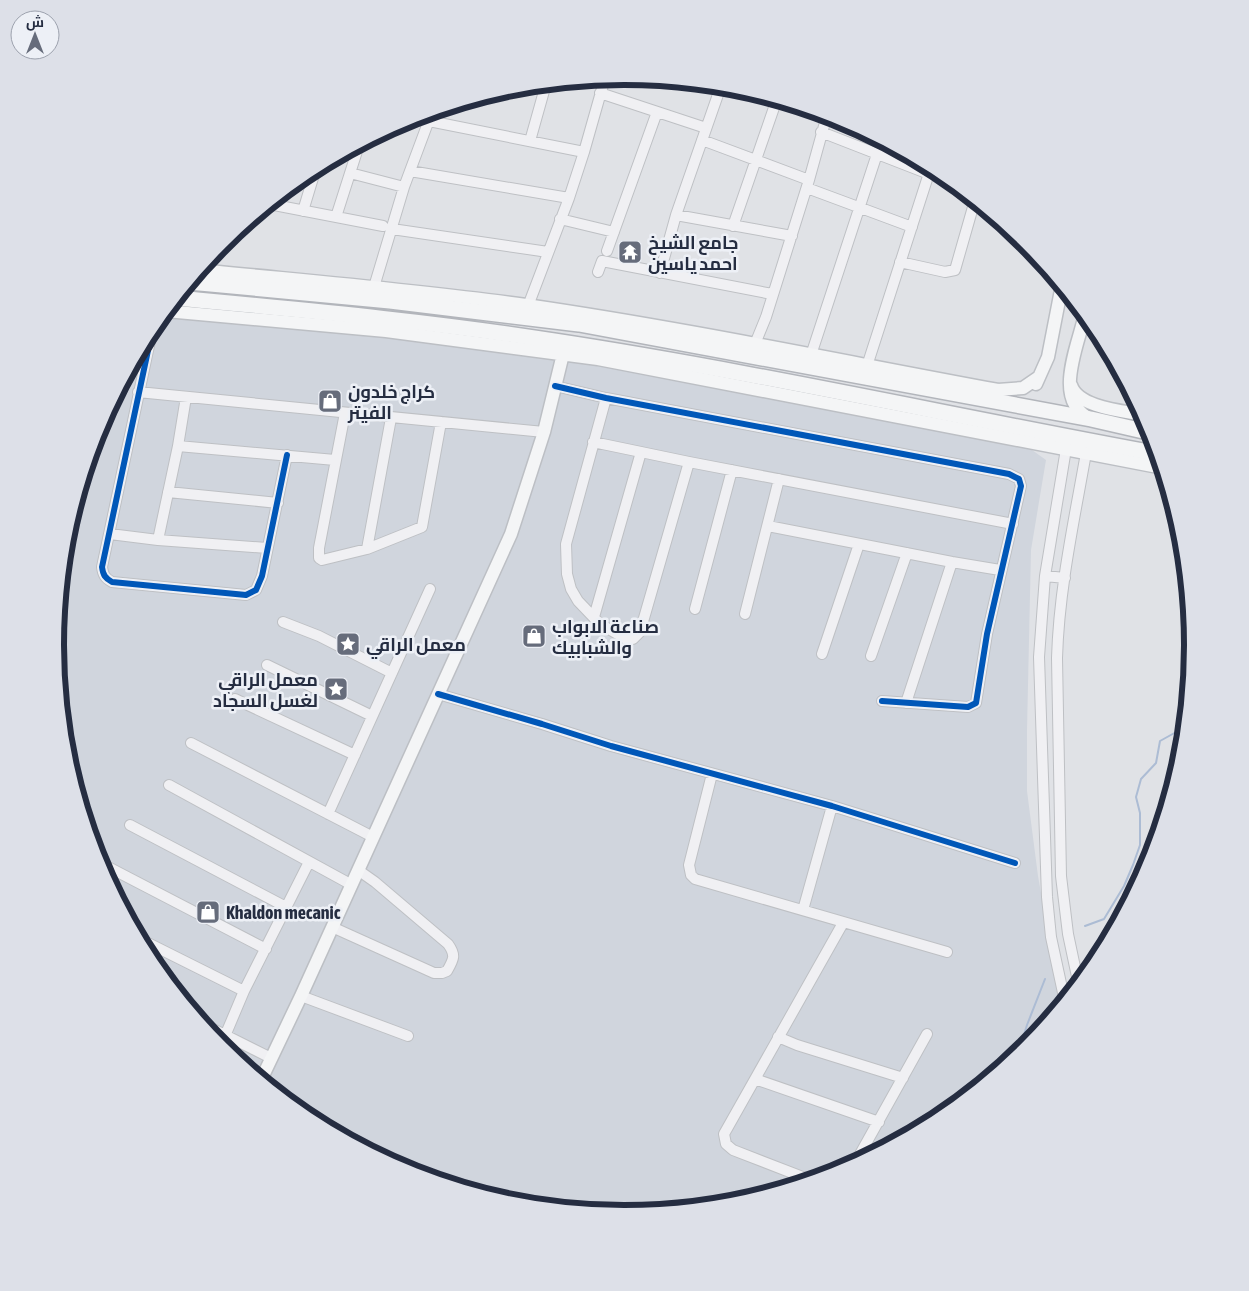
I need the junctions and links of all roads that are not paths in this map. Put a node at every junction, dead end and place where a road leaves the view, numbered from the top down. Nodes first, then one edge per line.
1 (602, 86) edge
2 (544, 91) edge
3 (600, 93) junction
4 (718, 93) edge
5 (775, 106) edge
6 (657, 112) junction
7 (437, 117) edge
8 (429, 120) edge
9 (825, 122) edge
10 (706, 128) junction
11 (821, 132) junction
12 (702, 140) junction
13 (530, 141) junction
14 (584, 152) junction
15 (356, 154) edge
16 (877, 154) junction
17 (756, 160) junction
18 (913, 165) edge
19 (410, 170) junction
20 (350, 172) junction
21 (929, 174) edge
22 (313, 179) edge
23 (808, 184) junction
24 (404, 187) junction
25 (569, 198) junction
26 (277, 206) edge
27 (858, 207) junction
28 (974, 207) edge
29 (303, 211) junction
30 (676, 215) junction
31 (336, 217) junction
32 (560, 219) junction
33 (733, 226) junction
34 (388, 227) junction
35 (912, 227) junction
36 (614, 232) junction
37 (792, 236) junction
38 (608, 251) dead end
39 (548, 252) junction
40 (900, 262) junction
41 (598, 272) dead end
42 (660, 273) junction
43 (200, 279) edge
44 (269, 283) junction
45 (374, 287) junction
46 (1060, 293) edge
47 (772, 294) junction
48 (184, 299) edge
49 (1065, 299) edge
50 (390, 300) junction
51 (485, 306) junction
52 (528, 306) junction
53 (174, 312) edge
54 (1078, 316) edge
55 (386, 318) junction
56 (1083, 323) edge
57 (618, 325) junction
58 (1055, 327) junction
59 (466, 334) junction
60 (755, 344) junction
61 (557, 349) junction
62 (147, 351) edge
63 (811, 355) junction
64 (1073, 357) junction
65 (867, 366) junction
66 (1040, 377) junction
67 (1070, 380) junction
68 (921, 381) junction
69 (556, 386) junction
70 (138, 392) junction
71 (186, 397) junction
72 (606, 398) junction
73 (1002, 402) junction
74 (909, 413) junction
75 (1135, 413) edge
76 (346, 414) junction
77 (391, 418) junction
78 (1091, 419) junction
79 (441, 422) junction
80 (1143, 431) edge
81 (544, 432) junction
82 (594, 442) junction
83 (178, 446) junction
84 (1066, 449) junction
85 (641, 452) junction
86 (1086, 453) junction
87 (1151, 453) edge
88 (287, 455) junction
89 (335, 460) junction
90 (689, 462) junction
91 (1155, 467) edge
92 (732, 470) junction
93 (779, 479) junction
94 (168, 492) junction
95 (278, 503) junction
96 (1013, 524) junction
97 (768, 526) junction
98 (110, 534) junction
99 (158, 540) junction
100 (859, 544) junction
101 (267, 548) junction
102 (367, 549) junction
103 (907, 553) junction
104 (952, 562) junction
105 (1000, 570) junction
106 (1045, 576) junction
107 (1066, 578) junction
108 (430, 589) dead end
109 (696, 609) dead end
110 (745, 614) dead end
111 (594, 617) junction
112 (283, 622) dead end
113 (822, 654) dead end
114 (871, 656) dead end
115 (267, 664) dead end
116 (392, 673) junction
117 (438, 694) junction
118 (235, 699) dead end
119 (882, 701) dead end
120 (906, 704) junction
121 (372, 716) junction
122 (191, 743) dead end
123 (354, 756) junction
124 (712, 774) junction
125 (169, 785) dead end
126 (832, 806) junction
127 (328, 814) junction
128 (130, 826) dead end
129 (373, 837) junction
130 (309, 862) junction
131 (1015, 863) dead end
132 (110, 868) edge
133 (358, 870) junction
134 (352, 885) junction
135 (286, 907) junction
136 (803, 910) junction
137 (843, 923) junction
138 (332, 927) junction
139 (150, 944) edge
140 (266, 949) junction
141 (947, 952) dead end
142 (1077, 976) edge
143 (244, 991) junction
144 (1063, 994) edge
145 (301, 996) junction
146 (220, 1033) edge
147 (927, 1034) dead end
148 (225, 1036) junction
149 (408, 1036) dead end
150 (778, 1036) junction
151 (271, 1058) junction
152 (264, 1074) edge
153 (903, 1078) junction
154 (755, 1079) junction
155 (880, 1122) junction
156 (861, 1154) edge
157 (802, 1177) edge

1 - 3 street
2 - 13 street
3 - 6 street
3 - 14 street
4 - 10 street
5 - 17 street
6 - 10 street
6 - 36 street
7 - 13 street
8 - 19 street
9 - 11 street
10 - 12 street
11 - 16 street
11 - 23 street
12 - 17 street
12 - 30 street
13 - 14 street
14 - 25 street
15 - 20 street
16 - 18 street
16 - 27 street
17 - 23 street
17 - 33 street
19 - 24 street
19 - 25 street
20 - 24 street
20 - 31 street
21 - 35 street
22 - 29 street
23 - 27 street
23 - 37 street
24 - 34 street
25 - 32 street
26 - 29 street
27 - 35 street
27 - 63 street
28 - 40 street
29 - 31 street
30 - 33 street
30 - 42 street
31 - 34 street
32 - 36 street
32 - 39 street
33 - 37 street
34 - 39 street
34 - 45 street
35 - 40 street
36 - 38 street
37 - 47 street
39 - 52 street
40 - 65 street
41 - 42 street
42 - 47 street
43 - 44 highway
44 - 45 main road
44 - 50 highway
45 - 51 main road
46 - 58 main road
47 - 60 street
48 - 55 highway
49 - 58 main road
50 - 51 highway
50 - 55 highway
51 - 52 main road
51 - 57 highway
52 - 57 main road
53 - 59 main road
54 - 64 main road
55 - 59 highway
56 - 64 main road
57 - 60 main road
57 - 68 highway
58 - 66 main road
59 - 61 highway
60 - 63 main road
61 - 69 main road
61 - 74 highway
62 - 70 street
63 - 65 main road
64 - 67 main road
65 - 68 main road
66 - 68 main road
66 - 73 main road
67 - 75 main road
67 - 78 main road
68 - 73 highway
69 - 72 street
69 - 81 main road
70 - 71 street
70 - 98 street
71 - 76 street
71 - 83 street
72 - 82 street
72 - 96 street
73 - 78 highway
74 - 84 main road
74 - 87 highway
76 - 77 street
76 - 89 street
77 - 79 street
77 - 102 street
78 - 80 highway
79 - 81 street
79 - 102 street
81 - 117 main road
82 - 85 street
82 - 111 street
83 - 88 street
83 - 94 street
84 - 86 main road
84 - 106 street
85 - 90 street
85 - 111 street
86 - 91 main road
86 - 107 street
88 - 89 street
88 - 95 street
89 - 102 street
90 - 92 street
90 - 111 street
92 - 93 street
92 - 109 street
93 - 96 street
93 - 97 street
94 - 95 street
94 - 99 street
95 - 101 street
96 - 105 street
97 - 100 street
97 - 110 street
98 - 99 street
98 - 101 street
99 - 101 street
100 - 103 street
100 - 113 street
103 - 104 street
103 - 114 street
104 - 105 street
104 - 120 street
105 - 120 street
106 - 107 street
106 - 144 street
107 - 142 street
108 - 116 street
112 - 116 street
115 - 121 street
116 - 121 street
117 - 124 street
117 - 129 main road
118 - 123 street
119 - 120 street
121 - 123 street
122 - 127 street
123 - 127 street
124 - 126 street
124 - 136 street
125 - 130 street
126 - 131 street
126 - 136 street
127 - 129 street
128 - 135 street
129 - 133 main road
130 - 134 street
130 - 135 street
132 - 140 street
133 - 134 main road
133 - 138 street
134 - 138 main road
135 - 140 street
136 - 137 street
137 - 141 street
137 - 150 street
138 - 145 main road
139 - 143 street
140 - 143 street
143 - 148 street
145 - 149 street
145 - 151 main road
146 - 148 street
147 - 153 street
148 - 151 street
150 - 153 street
150 - 154 street
151 - 152 main road
153 - 155 street
154 - 155 street
154 - 157 street
155 - 156 street

